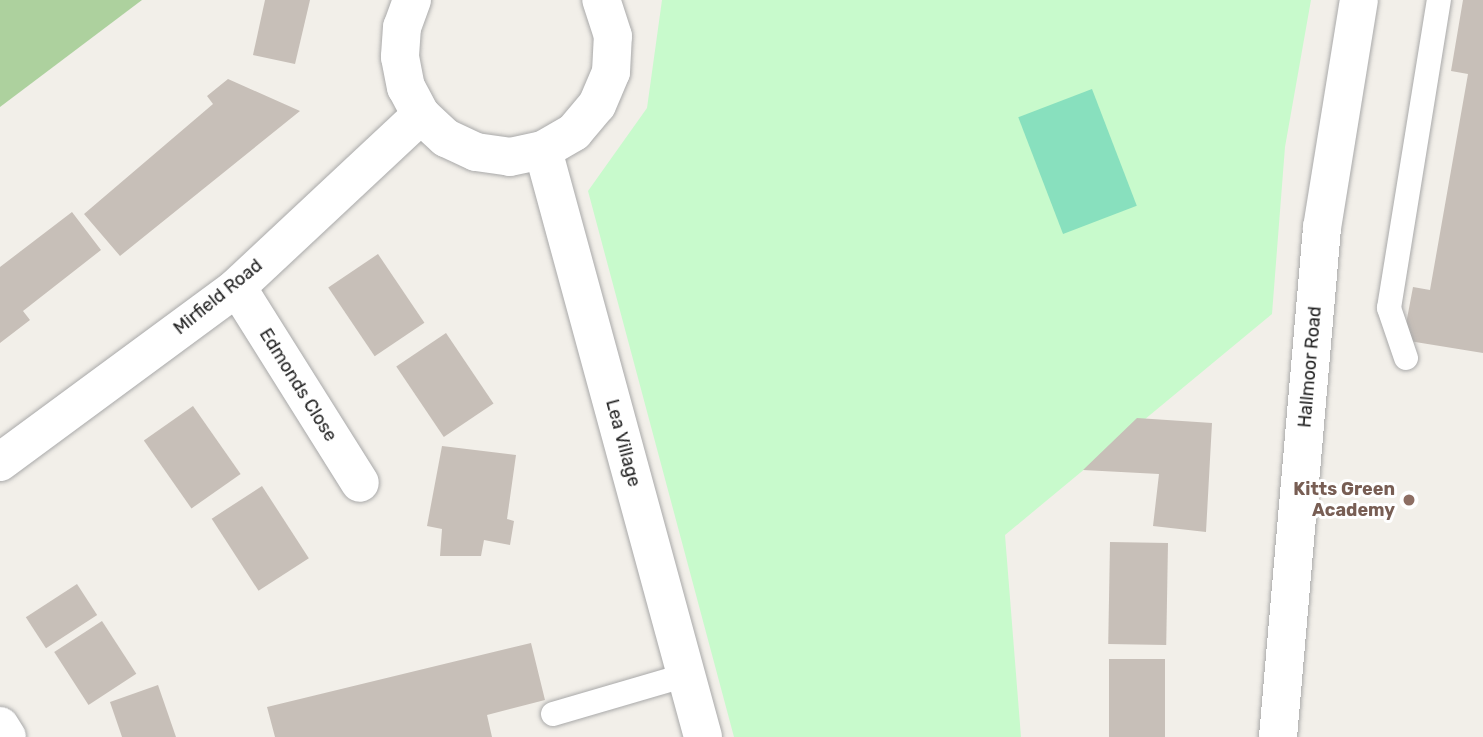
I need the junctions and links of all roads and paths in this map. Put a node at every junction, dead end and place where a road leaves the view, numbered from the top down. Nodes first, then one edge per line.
1 (412, 0) edge
2 (601, 0) edge
3 (1359, 0) edge
4 (1439, 0) edge
5 (421, 115) junction
6 (543, 150) junction
7 (237, 287) junction
8 (1406, 358) dead end
9 (0, 461) edge
10 (360, 483) dead end
11 (686, 675) junction
12 (553, 714) dead end
13 (0, 726) edge
14 (7, 737) edge
15 (703, 737) edge
16 (1278, 737) edge

1 - 5 street
2 - 6 street
3 - 16 street, Hallmoor Road
4 - 8 lane
5 - 6 street
5 - 7 street, Mirfield Road
6 - 11 street, Lea Village
7 - 9 street, Mirfield Road
7 - 10 street, Edmonds Close
11 - 12 lane
11 - 15 street, Lea Village
13 - 14 street

